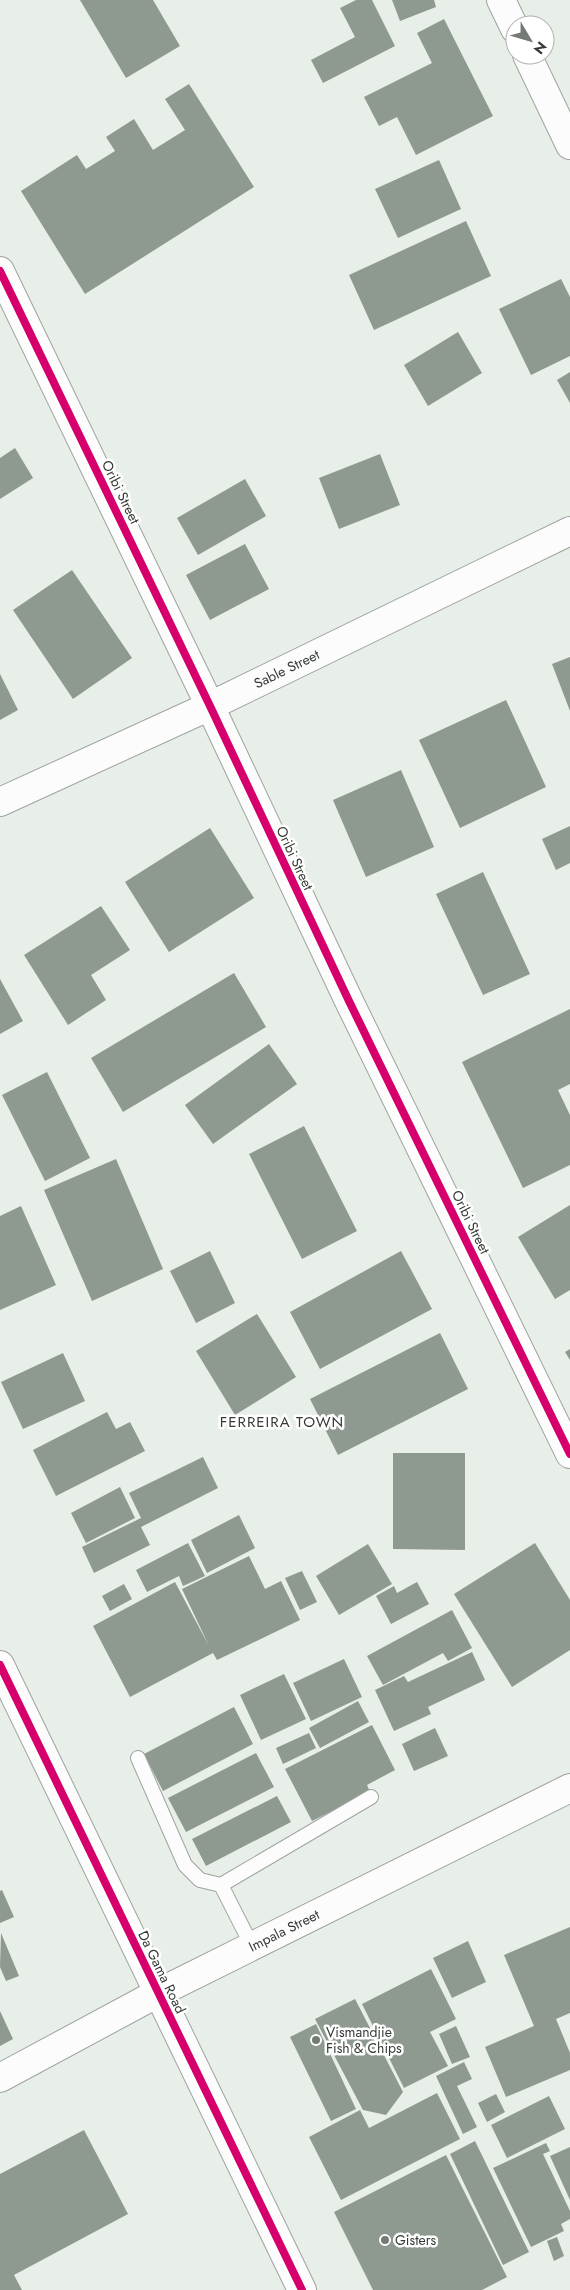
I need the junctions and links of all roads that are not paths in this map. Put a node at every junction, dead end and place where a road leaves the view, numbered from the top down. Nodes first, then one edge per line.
1 (501, 0) edge
2 (508, 15) edge
3 (532, 65) edge
4 (570, 145) edge
5 (0, 271) edge
6 (570, 530) edge
7 (210, 706) junction
8 (0, 802) edge
9 (570, 1454) edge
10 (0, 1665) edge
11 (138, 1758) dead end
12 (570, 1788) edge
13 (371, 1797) dead end
14 (221, 1885) junction
15 (252, 1946) junction
16 (158, 1992) junction
17 (0, 2078) edge
18 (302, 2290) edge

1 - 2 street
3 - 4 street
5 - 7 street, Oribi Street
6 - 7 street, Sable Street
7 - 8 street, Sable Street
7 - 9 street, Oribi Street
10 - 16 street, Da Gama Road
11 - 14 lane
12 - 15 street, Impala Street
13 - 14 lane
14 - 15 lane
15 - 16 street, Impala Street
16 - 17 street, Impala Street
16 - 18 street, Da Gama Road

